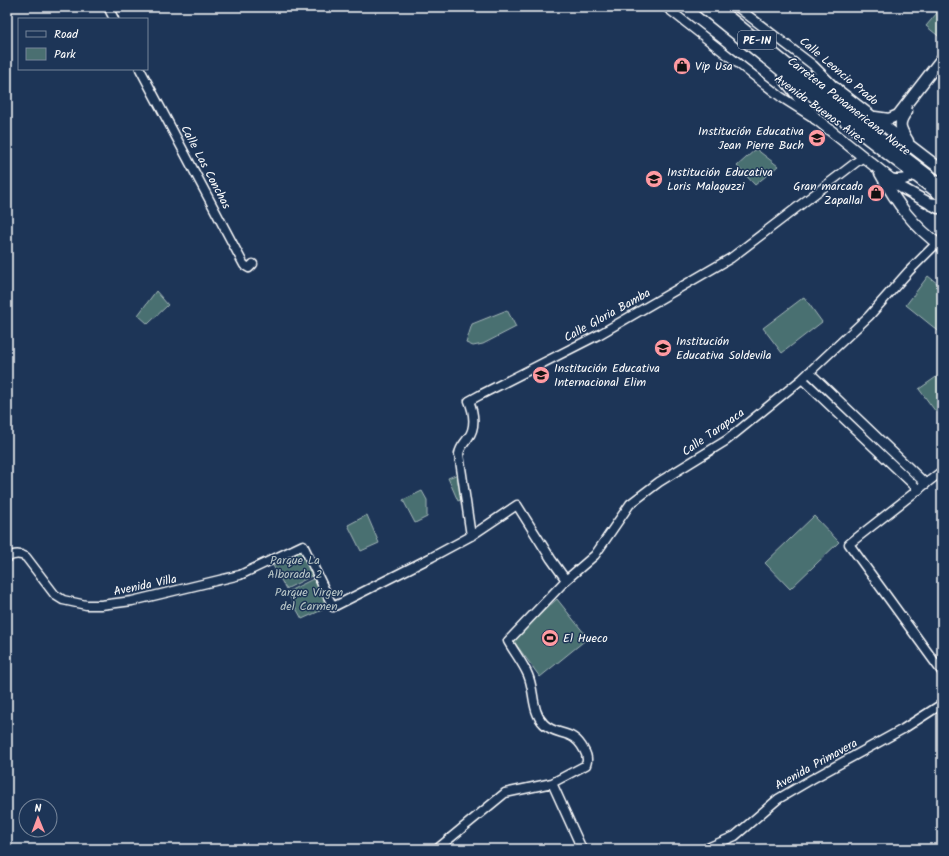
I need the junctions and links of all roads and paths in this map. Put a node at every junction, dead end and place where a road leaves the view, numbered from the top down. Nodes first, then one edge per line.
1 (108, 7) edge
2 (666, 7) edge
3 (703, 7) edge
4 (716, 7) edge
5 (737, 7) edge
6 (114, 18) edge
7 (942, 58) edge
8 (769, 61) junction
9 (942, 64) edge
10 (141, 70) edge
11 (799, 74) junction
12 (836, 89) junction
13 (853, 101) junction
14 (833, 107) junction
15 (874, 117) junction
16 (815, 118) junction
17 (889, 119) junction
18 (827, 128) junction
19 (900, 128) junction
20 (913, 147) junction
21 (864, 157) junction
22 (878, 169) junction
23 (942, 170) edge
24 (913, 172) junction
25 (891, 179) junction
26 (942, 186) edge
27 (902, 188) junction
28 (942, 196) edge
29 (897, 202) junction
30 (936, 204) edge
31 (942, 210) edge
32 (939, 246) edge
33 (253, 264) dead end
34 (809, 372) junction
35 (802, 380) junction
36 (942, 471) edge
37 (926, 484) junction
38 (919, 490) junction
39 (471, 536) junction
40 (7, 558) edge
41 (566, 580) junction
42 (942, 672) edge
43 (942, 704) edge
44 (552, 783) junction
45 (436, 849) edge
46 (582, 849) edge
47 (705, 849) edge

1 - 6 street
2 - 16 street, Avenida Buenos Aires
3 - 8 highway, Carretera Panamericana Norte / PE-1N
4 - 11 highway, Carretera Panamericana Norte / PE-1N
5 - 12 street, Calle Leoncio Prado
7 - 17 main road
8 - 14 highway, Carretera Panamericana Norte / PE-1N
8 - 16 highway
9 - 19 main road
10 - 33 street, Calle Las Conchas
11 - 12 highway
11 - 14 highway, Carretera Panamericana Norte / PE-1N
12 - 13 main road, Calle Leoncio Prado
13 - 14 main road
13 - 15 main road, Calle Leoncio Prado
14 - 18 main road
14 - 24 highway, Carretera Panamericana Norte / PE-1N
15 - 17 main road
15 - 20 main road, Calle Leoncio Prado
16 - 18 main road, Avenida Buenos Aires
17 - 19 main road
18 - 21 main road, Avenida Buenos Aires
19 - 20 main road
20 - 23 main road, Calle Leoncio Prado
20 - 24 main road
21 - 22 main road, Avenida Buenos Aires
21 - 39 street, Calle Gloria Bamba
22 - 25 main road
22 - 29 main road, Avenida Buenos Aires
24 - 25 main road
24 - 26 highway, Carretera Panamericana Norte / PE-1N
24 - 27 main road
24 - 28 highway, Carretera Panamericana Norte / PE-1N
25 - 27 main road
27 - 29 main road
27 - 30 main road
29 - 32 main road, Avenida Buenos Aires
30 - 31 main road
32 - 34 street, Calle Tarapaca
34 - 35 street, Calle Tarapaca
34 - 37 street
35 - 38 street
35 - 41 street, Calle Tarapaca
36 - 37 street
37 - 38 street
38 - 42 street
39 - 40 street, Avenida Villa
39 - 41 street
41 - 44 street, Calle Tarapaca
43 - 47 street, Avenida Primavera
44 - 45 street
44 - 46 street

